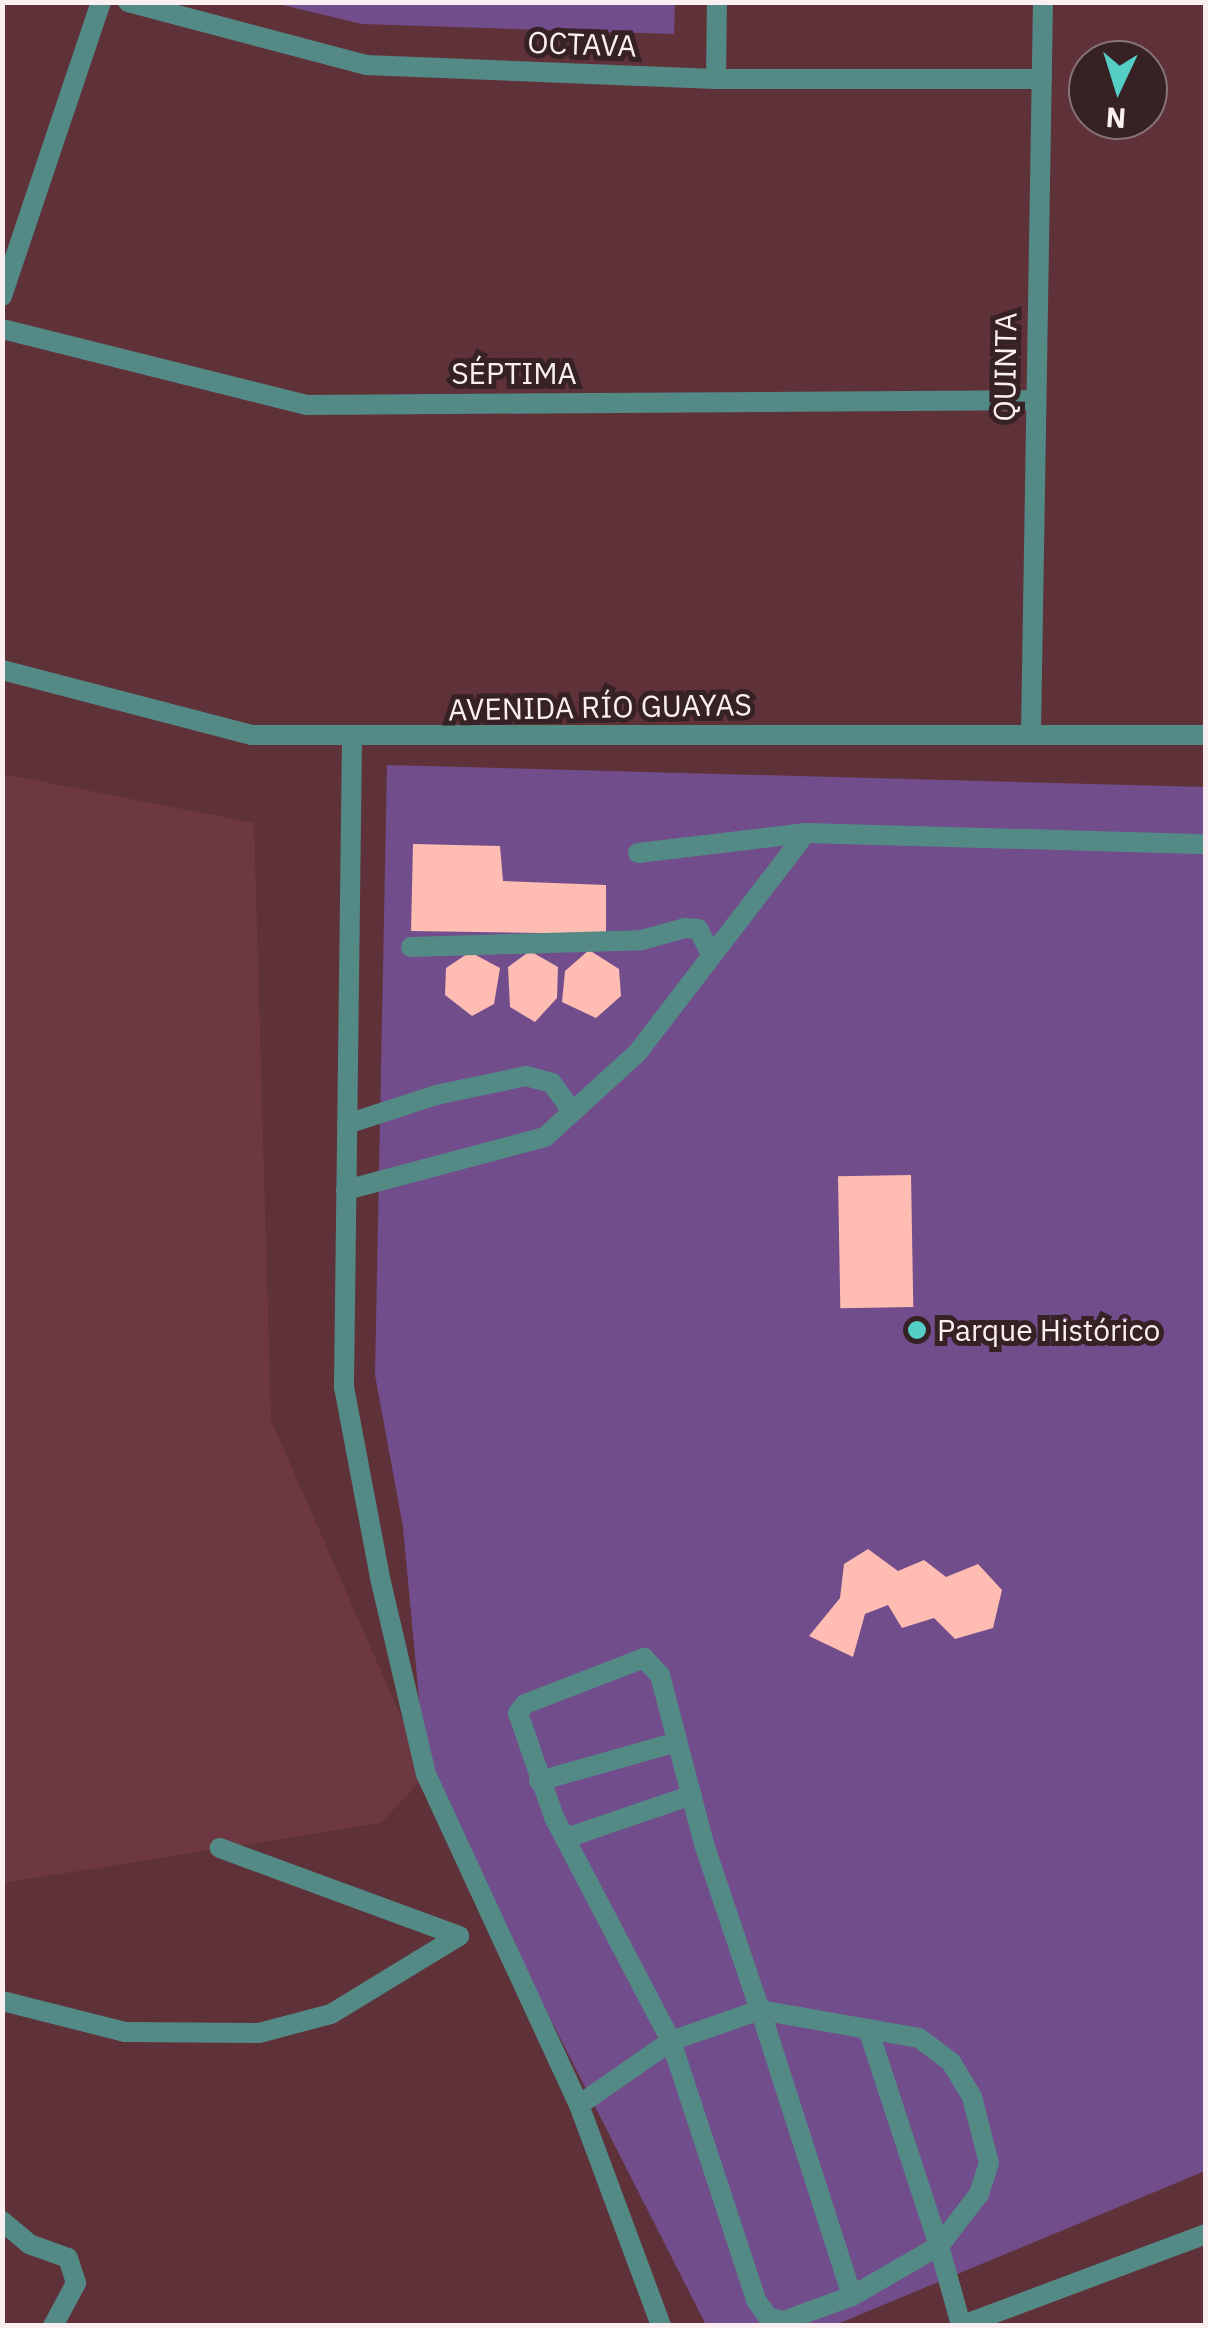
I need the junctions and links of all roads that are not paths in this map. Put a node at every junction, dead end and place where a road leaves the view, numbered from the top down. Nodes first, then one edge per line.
1 (101, 2) edge
2 (128, 2) edge
3 (717, 2) edge
4 (1043, 2) edge
5 (1042, 79) junction
6 (716, 80) junction
7 (2, 296) edge
8 (2, 330) edge
9 (1034, 400) junction
10 (2, 670) edge
11 (1031, 732) junction
12 (1206, 735) edge
13 (352, 739) junction
14 (806, 834) junction
15 (1206, 844) edge
16 (638, 853) dead end
17 (411, 947) dead end
18 (711, 953) junction
19 (571, 1110) junction
20 (347, 1124) junction
21 (346, 1190) junction
22 (677, 1742) junction
23 (539, 1781) junction
24 (692, 1795) junction
25 (566, 1838) junction
26 (220, 1848) dead end
27 (2, 2001) edge
28 (760, 2010) junction
29 (868, 2029) junction
30 (671, 2042) junction
31 (579, 2106) junction
32 (2, 2220) edge
33 (1206, 2234) edge
34 (939, 2246) junction
35 (852, 2296) junction
36 (961, 2325) edge
37 (53, 2326) edge
38 (661, 2326) edge

1 - 7 street
2 - 6 street, OCTAVA
3 - 6 street
4 - 5 street, QUINTA
5 - 6 street, OCTAVA
5 - 9 street, QUINTA
8 - 9 street, SÉPTIMA
9 - 11 street, QUINTA
10 - 13 street, AVENIDA RÍO GUAYAS
11 - 12 street, AVENIDA RÍO GUAYAS
11 - 13 street, AVENIDA RÍO GUAYAS
13 - 20 street
14 - 15 street
14 - 16 street
14 - 18 street
17 - 18 street
18 - 19 street
19 - 20 street
19 - 21 street
20 - 21 street
21 - 31 street
22 - 23 street
22 - 23 street
22 - 24 street
23 - 25 street
24 - 25 street
24 - 28 street
25 - 30 street
26 - 27 street
28 - 29 street
28 - 30 street
28 - 35 street
29 - 34 street
29 - 34 street
30 - 31 street
30 - 35 street
31 - 38 street
32 - 37 street
33 - 36 street
34 - 35 street
34 - 36 street

